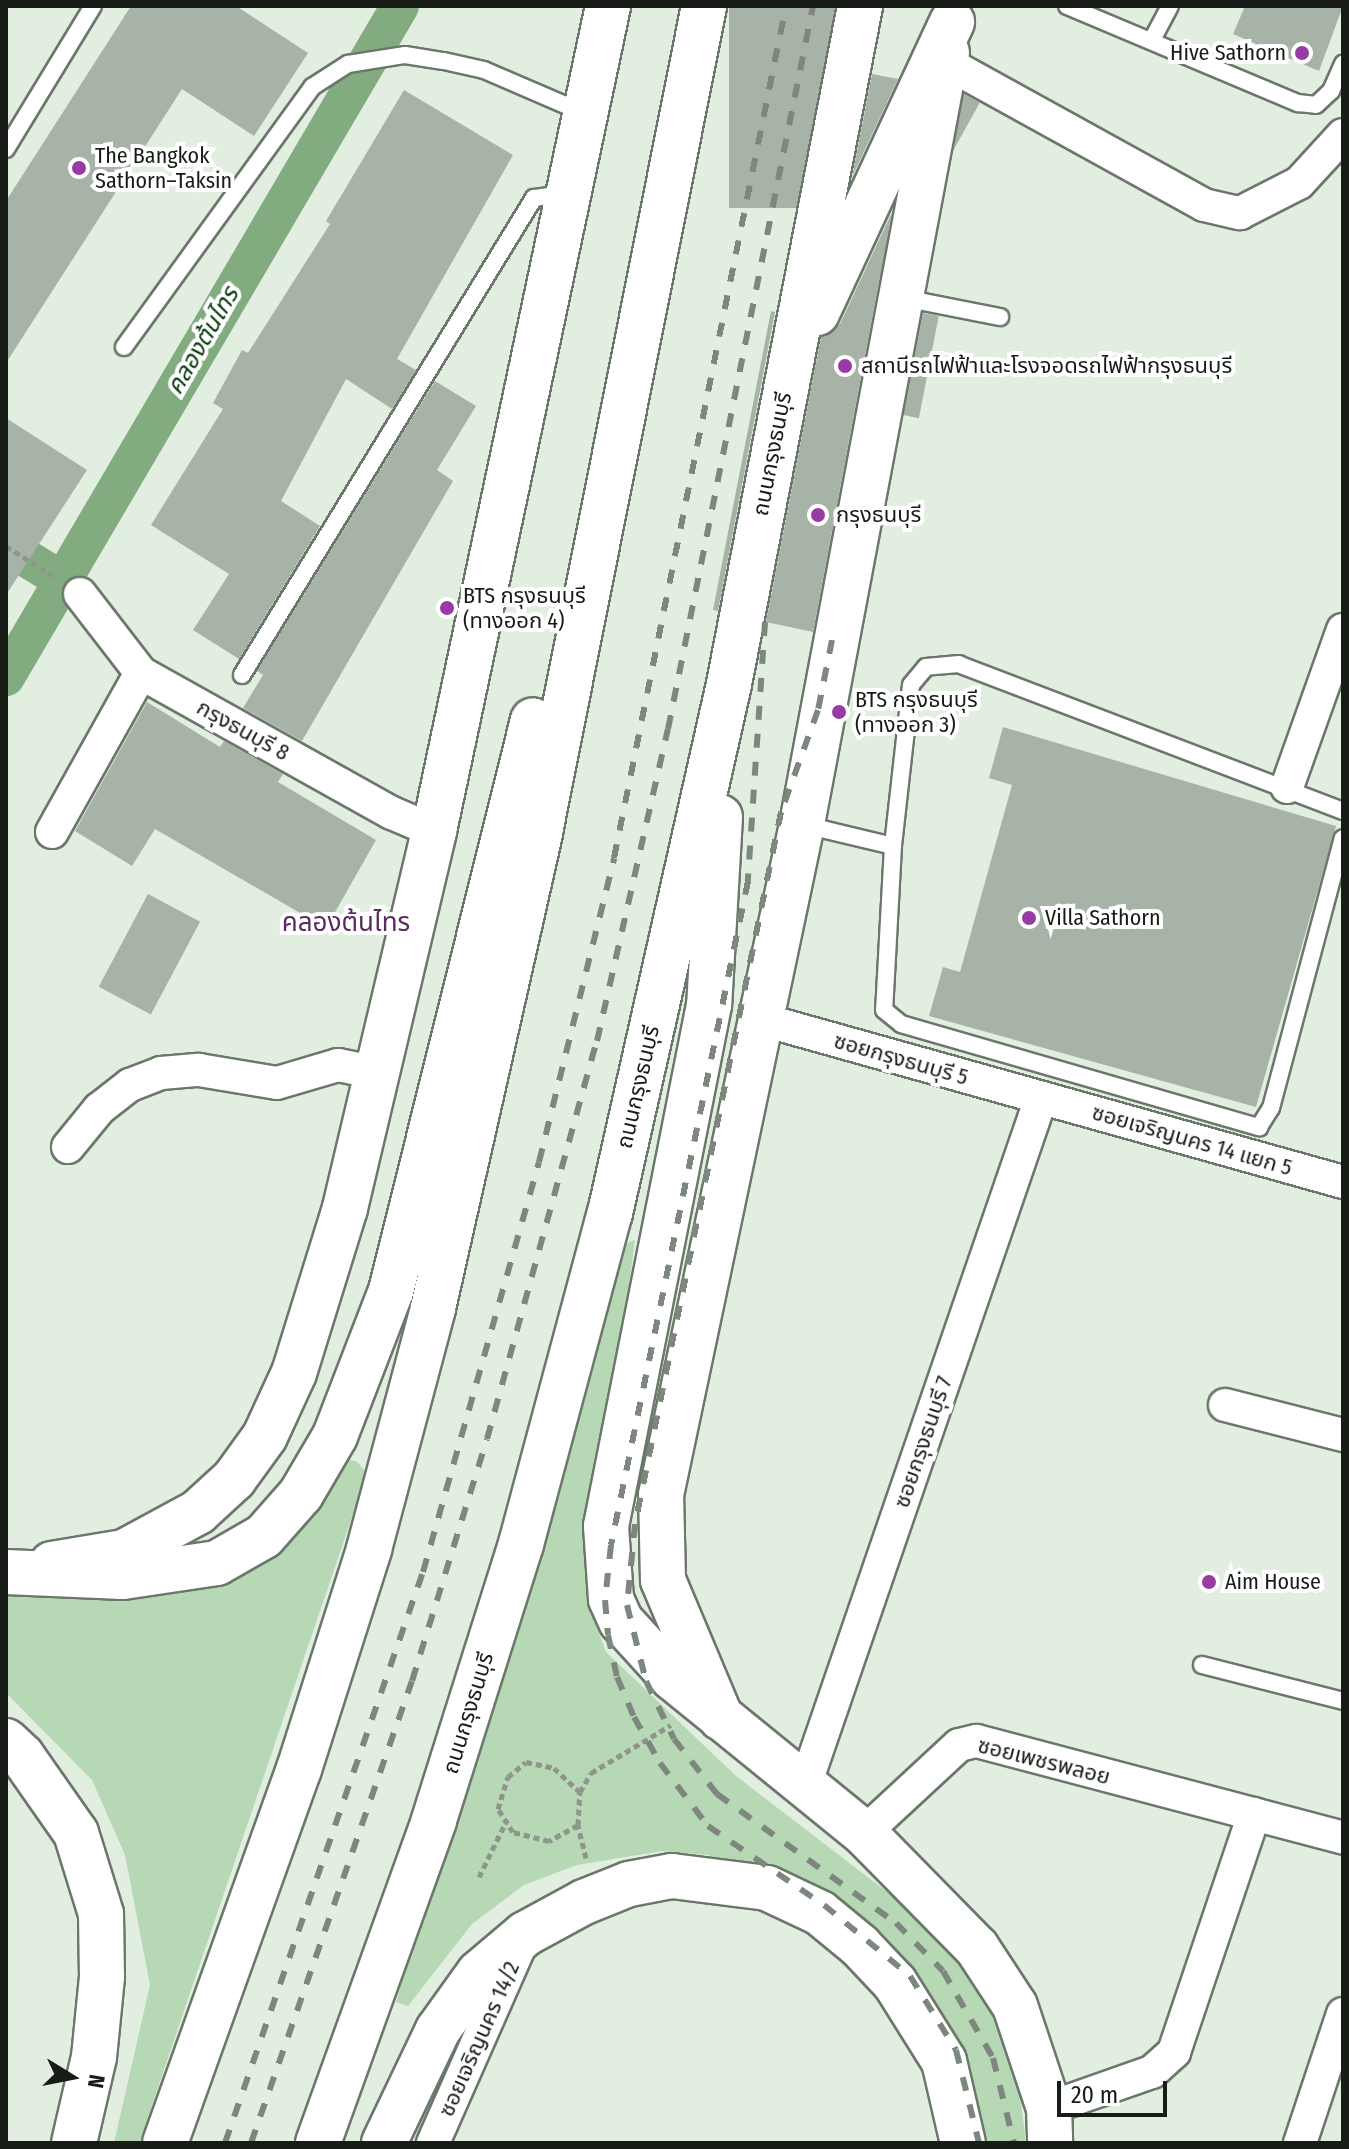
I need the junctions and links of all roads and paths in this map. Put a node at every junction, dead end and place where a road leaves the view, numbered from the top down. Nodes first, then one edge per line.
1 (93, 6) edge
2 (608, 6) edge
3 (694, 6) edge
4 (704, 6) edge
5 (860, 6) edge
6 (1067, 6) edge
7 (1170, 6) edge
8 (951, 30) edge
9 (1153, 38) junction
10 (694, 55) junction
11 (1343, 64) edge
12 (586, 114) junction
13 (1343, 135) edge
14 (6, 149) edge
15 (569, 194) junction
16 (649, 268) junction
17 (899, 297) junction
18 (1000, 317) dead end
19 (124, 347) dead end
20 (786, 379) junction
21 (6, 546) edge
22 (80, 594) joint
23 (1343, 630) edge
24 (141, 673) junction
25 (242, 675) dead end
26 (729, 684) junction
27 (1287, 787) junction
28 (1343, 811) edge
29 (802, 824) junction
30 (434, 831) junction
31 (52, 832) dead end
32 (1343, 838) edge
33 (893, 846) junction
34 (760, 1019) junction
35 (378, 1073) junction
36 (1041, 1098) junction
37 (1257, 1142) junction
38 (68, 1147) dead end
39 (1343, 1182) edge
40 (1225, 1405) dead end
41 (1343, 1435) edge
42 (6, 1566) edge
43 (6, 1572) edge
44 (1202, 1665) dead end
45 (1343, 1701) edge
46 (721, 1718) junction
47 (678, 1721) dead end
48 (6, 1741) edge
49 (805, 1785) junction
50 (580, 1792) junction
51 (1254, 1814) junction
52 (506, 1822) junction
53 (578, 1825) junction
54 (864, 1833) junction
55 (1343, 1838) edge
56 (587, 1863) dead end
57 (479, 1877) dead end
58 (525, 1934) junction
59 (1343, 2014) edge
60 (1049, 2126) edge
61 (76, 2138) edge
62 (165, 2143) edge
63 (318, 2143) edge
64 (384, 2143) edge
65 (433, 2143) edge
66 (963, 2143) edge
67 (1300, 2143) edge

1 - 14 lane
2 - 12 main road
3 - 10 main road
4 - 10 main road
5 - 20 main road, ถนนกรุงธนบุรี
6 - 9 lane
7 - 9 lane
8 - 13 street
8 - 17 main road
8 - 20 main road
9 - 11 lane
10 - 16 main road
12 - 15 main road
12 - 19 lane
15 - 25 lane
15 - 30 main road
16 - 43 main road
16 - 62 main road
17 - 18 lane
17 - 29 main road
20 - 26 main road, ถนนกรุงธนบุรี
21 - 22 path
22 - 24 street, กรุงธนบุรี 8
23 - 27 street
24 - 30 street, กรุงธนบุรี 8
24 - 31 street
26 - 46 main road
26 - 63 main road, ถนนกรุงธนบุรี
27 - 28 lane
27 - 33 lane
29 - 33 lane
29 - 34 main road
30 - 35 main road
32 - 37 lane
33 - 37 lane
34 - 36 street, ซอยกรุงธนบุรี 5
34 - 46 main road
35 - 38 street
35 - 42 main road
36 - 37 street, ซอยเจริญนคร 14 แยก 5
36 - 49 street, ซอยกรุงธนบุรี 7
37 - 39 street, ซอยเจริญนคร 14 แยก 5
40 - 41 street
44 - 45 lane
46 - 49 main road
47 - 50 path
48 - 61 main road
49 - 54 main road
50 - 52 path
50 - 53 path
51 - 54 street, ซอยเพชรพลอย
51 - 55 street, ซอยเพชรพลอย
51 - 60 street
52 - 53 path
52 - 57 path
53 - 56 path
54 - 60 main road
58 - 64 main road
58 - 65 street, ซอยเจริญนคร 14/2
58 - 66 main road
59 - 67 street

